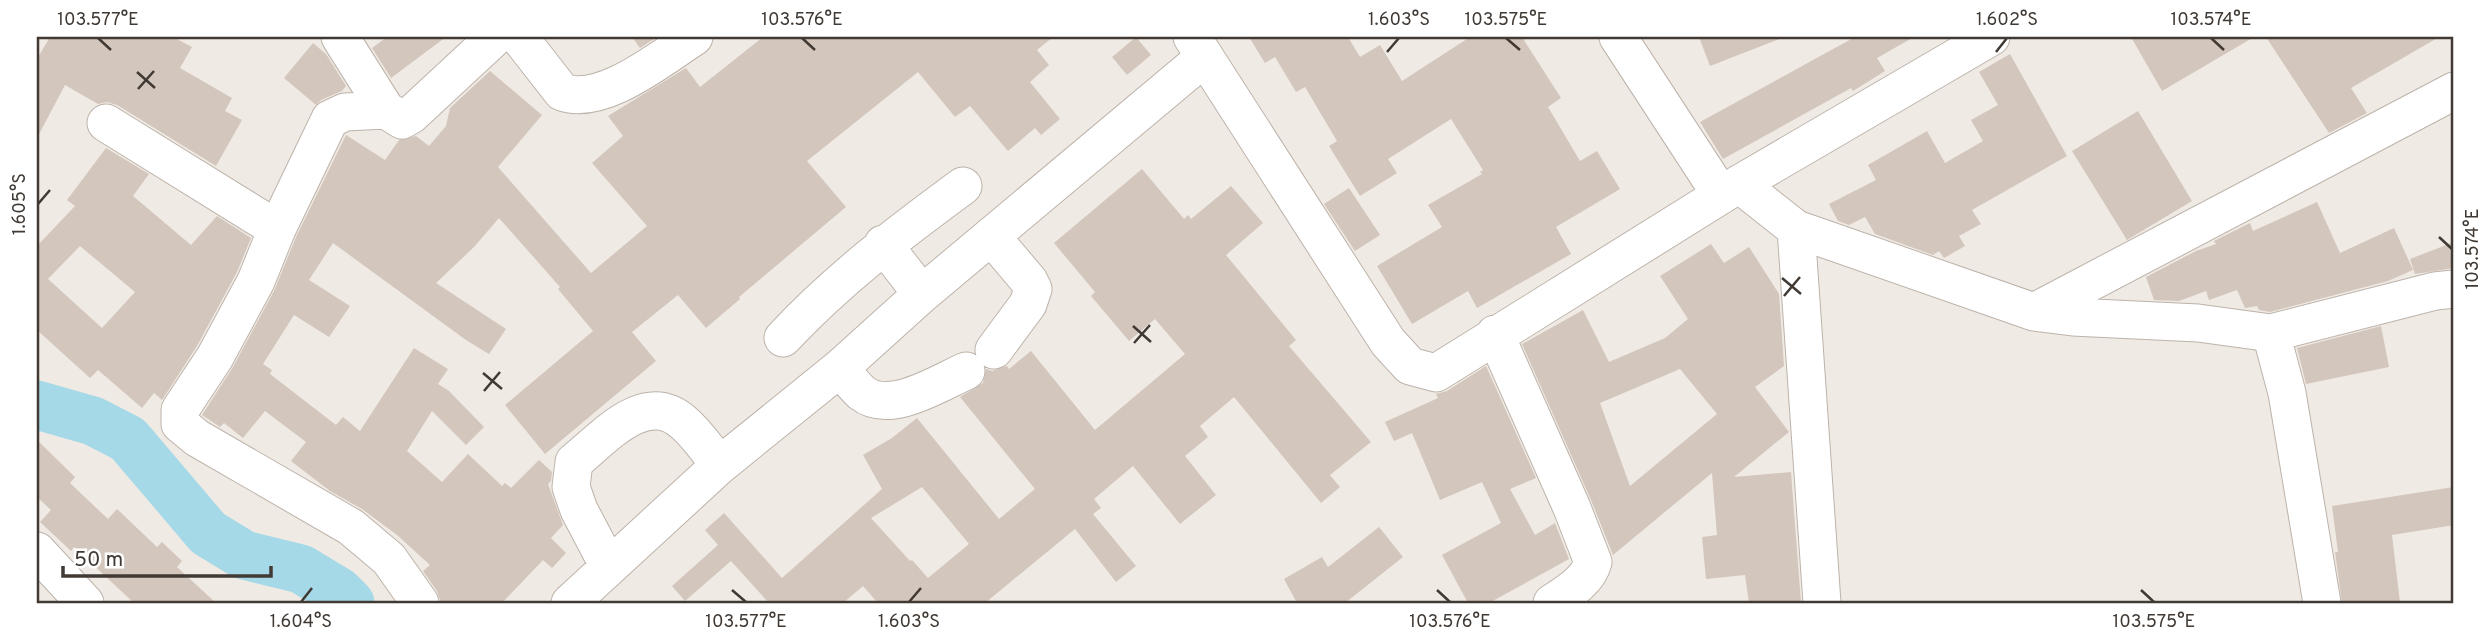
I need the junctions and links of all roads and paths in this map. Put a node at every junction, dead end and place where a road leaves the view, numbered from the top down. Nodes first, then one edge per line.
1 (340, 37) edge
2 (495, 37) edge
3 (519, 37) edge
4 (694, 37) edge
5 (1618, 37) edge
6 (1991, 37) edge
7 (1198, 47) edge
8 (2454, 91) edge
9 (386, 110) junction
10 (106, 123) dead end
11 (963, 186) dead end
12 (1730, 189) junction
13 (278, 229) junction
14 (1796, 229) junction
15 (990, 236) junction
16 (883, 244) junction
17 (2454, 289) edge
18 (922, 294) junction
19 (2034, 312) junction
20 (2271, 333) junction
21 (1495, 334) junction
22 (783, 338) dead end
23 (840, 368) junction
24 (719, 465) junction
25 (37, 551) edge
26 (608, 567) junction
27 (82, 602) edge
28 (420, 603) edge
29 (570, 603) edge
30 (1552, 603) edge
31 (1822, 603) edge
32 (2322, 603) edge

1 - 9 street
2 - 9 street
3 - 4 street
5 - 12 street
6 - 12 street
7 - 15 street
7 - 21 street
8 - 19 street
9 - 13 street
10 - 13 street
11 - 16 street
12 - 14 street
12 - 21 street
13 - 28 street
14 - 19 street
14 - 31 street
15 - 18 street
15 - 23 street
16 - 18 street
16 - 22 street
17 - 20 street
18 - 23 street
19 - 20 street
20 - 32 street
21 - 30 street
23 - 24 street
24 - 26 street
24 - 26 street
25 - 27 street
26 - 29 street

